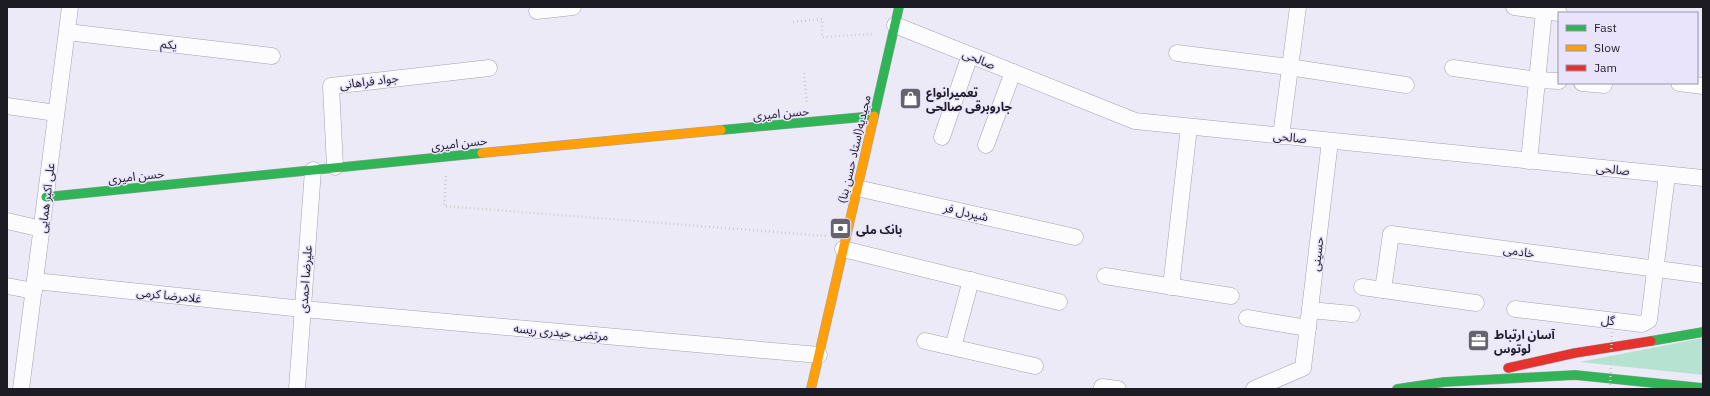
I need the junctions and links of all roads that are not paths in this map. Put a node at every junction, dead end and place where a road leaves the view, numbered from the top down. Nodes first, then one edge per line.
1 (70, 7) edge
2 (573, 7) edge
3 (899, 7) edge
4 (1298, 7) edge
5 (1514, 7) edge
6 (537, 11) dead end
7 (1552, 12) edge
8 (894, 29) junction
9 (67, 32) junction
10 (1177, 53) dead end
11 (970, 55) junction
12 (272, 56) dead end
13 (1289, 67) junction
14 (489, 68) dead end
15 (1453, 68) dead end
16 (1013, 72) junction
17 (1537, 80) junction
18 (1558, 81) edge
19 (1593, 84) edge
20 (1687, 84) edge
21 (1604, 85) dead end
22 (1406, 86) dead end
23 (1703, 86) edge
24 (7, 106) edge
25 (56, 113) junction
26 (874, 116) junction
27 (1189, 127) junction
28 (1281, 136) junction
29 (942, 137) dead end
30 (1330, 141) junction
31 (986, 145) dead end
32 (1528, 161) junction
33 (336, 168) junction
34 (313, 170) junction
35 (1666, 175) junction
36 (1703, 178) edge
37 (857, 188) junction
38 (46, 197) junction
39 (7, 221) edge
40 (42, 229) junction
41 (1075, 237) dead end
42 (844, 243) junction
43 (1655, 270) junction
44 (1703, 275) edge
45 (1105, 276) dead end
46 (971, 280) junction
47 (7, 286) edge
48 (34, 286) junction
49 (1171, 287) junction
50 (1362, 287) dead end
51 (1383, 290) junction
52 (1231, 296) dead end
53 (1059, 302) dead end
54 (1476, 303) dead end
55 (303, 309) junction
56 (1310, 310) junction
57 (1515, 310) dead end
58 (1352, 314) dead end
59 (1247, 318) dead end
60 (1308, 328) junction
61 (1703, 332) edge
62 (925, 341) dead end
63 (953, 347) junction
64 (818, 355) junction
65 (1035, 366) dead end
66 (1444, 382) junction
67 (1102, 387) dead end
68 (1703, 388) edge
69 (21, 389) edge
70 (297, 389) edge
71 (811, 389) edge
72 (1118, 389) edge
73 (1254, 389) edge
74 (1397, 389) edge

1 - 9 street, علی اکبر همایی
2 - 6 street
3 - 8 main road, مجیدیه(استاد حسن بنا)
4 - 13 street
5 - 7 street
7 - 17 street
8 - 11 street, صالحی
8 - 26 main road, مجیدیه(استاد حسن بنا)
9 - 12 street, یکم
9 - 25 street, علی اکبر همایی
10 - 13 street
11 - 16 street, صالحی
11 - 29 street
13 - 22 street
13 - 28 street
14 - 33 street, جواد فراهانی
15 - 17 street
16 - 27 street, صالحی
16 - 31 street
17 - 18 street
17 - 32 street
19 - 21 street
20 - 23 street
24 - 25 street
25 - 38 street, علی اکبر همایی
26 - 33 main road, حسن امیری
26 - 37 main road, مجیدیه(استاد حسن بنا)
27 - 28 street, صالحی
27 - 49 street
28 - 30 street, صالحی
30 - 32 street, صالحی
30 - 56 street, حسینی
32 - 35 street, صالحی
33 - 34 main road, حسن امیری
34 - 38 main road, حسن امیری
34 - 55 street, علیرضا احمدی
35 - 36 street, صالحی
35 - 43 street
37 - 41 street, شیردل فر
37 - 42 main road, مجیدیه(استاد حسن بنا)
38 - 40 street, علی اکبر همایی
39 - 40 street
40 - 48 street, علی اکبر همایی
42 - 46 street
42 - 64 main road, مجیدیه(استاد حسن بنا)
43 - 44 street, خادمی
43 - 51 street, خادمی
43 - 57 street, گل
45 - 49 street
46 - 53 street
46 - 63 street
47 - 48 street, غلامرضا کرمی
48 - 55 street, غلامرضا کرمی
48 - 69 street, علی اکبر همایی
49 - 52 street
50 - 51 street
51 - 54 street
55 - 64 street, مرتضی حیدری ریسه
55 - 70 street, علیرضا احمدی
56 - 58 street
56 - 60 street, حسینی
59 - 60 street
60 - 73 street, حسینی
61 - 66 main road
62 - 63 street
63 - 65 street
64 - 71 main road, مجیدیه(استاد حسن بنا)
66 - 68 main road
66 - 74 main road
67 - 72 street

